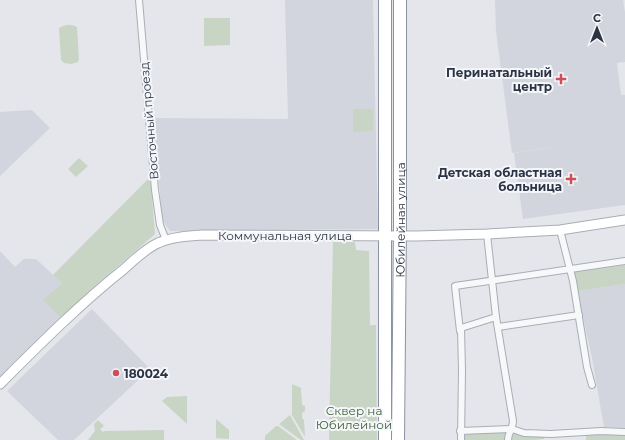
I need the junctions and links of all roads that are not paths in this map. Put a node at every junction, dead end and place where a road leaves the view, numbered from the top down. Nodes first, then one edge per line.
1 (139, 0) edge
2 (385, 0) edge
3 (400, 0) edge
4 (625, 220) edge
5 (560, 230) junction
6 (487, 234) junction
7 (384, 236) junction
8 (399, 236) junction
9 (166, 240) junction
10 (625, 261) edge
11 (570, 269) junction
12 (492, 280) junction
13 (579, 315) junction
14 (496, 317) junction
15 (498, 327) junction
16 (460, 331) junction
17 (0, 384) edge
18 (592, 385) dead end
19 (512, 429) junction
20 (460, 431) junction
21 (625, 432) edge
22 (552, 437) edge
23 (570, 437) edge
24 (385, 440) edge
25 (398, 440) edge
26 (460, 440) edge
27 (508, 440) edge

1 - 9 street, Восточный проезд
2 - 7 highway, Юбилейная улица
3 - 8 highway, Юбилейная улица
4 - 5 main road, Коммунальная улица
5 - 6 main road, Коммунальная улица
5 - 11 street
6 - 8 main road, Коммунальная улица
6 - 12 street
7 - 8 main road, Коммунальная улица
7 - 9 main road, Коммунальная улица
7 - 24 highway, Юбилейная улица
8 - 25 highway, Юбилейная улица
9 - 17 main road, Коммунальная улица
10 - 11 street
11 - 12 street
11 - 13 street
12 - 14 street
12 - 16 street
13 - 15 street
13 - 18 street
14 - 15 street
14 - 16 street
15 - 19 street
16 - 20 street
19 - 20 street
19 - 22 street
19 - 27 street
20 - 26 street
21 - 23 street
22 - 23 street

